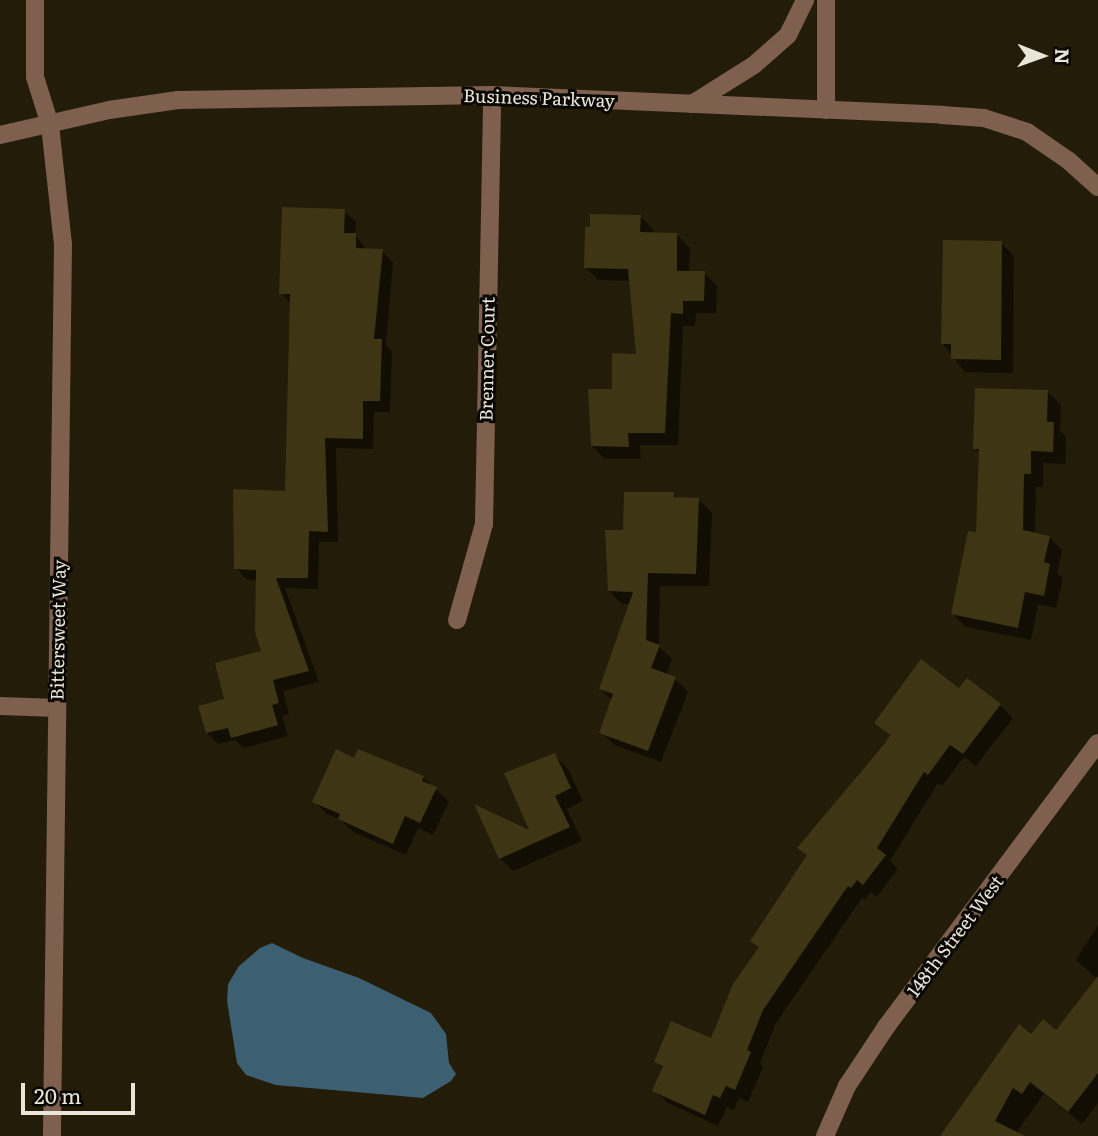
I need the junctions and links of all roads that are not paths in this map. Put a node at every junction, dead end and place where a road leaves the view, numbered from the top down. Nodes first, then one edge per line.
1 (35, 0) edge
2 (805, 0) edge
3 (827, 0) edge
4 (492, 95) junction
5 (692, 104) junction
6 (826, 110) junction
7 (50, 125) junction
8 (0, 135) edge
9 (1098, 187) edge
10 (457, 620) dead end
11 (0, 706) edge
12 (57, 708) junction
13 (1098, 743) edge
14 (52, 1136) edge
15 (825, 1136) edge

1 - 7 street, Bittersweet Way
2 - 5 street
3 - 6 street
4 - 5 street, Business Parkway
4 - 7 street, Business Parkway
4 - 10 street, Brenner Court
5 - 6 street, Business Parkway
6 - 9 street, Business Parkway
7 - 8 street, Business Parkway
7 - 12 street, Bittersweet Way
11 - 12 street
12 - 14 street, Bittersweet Way
13 - 15 street, 148th Street West

